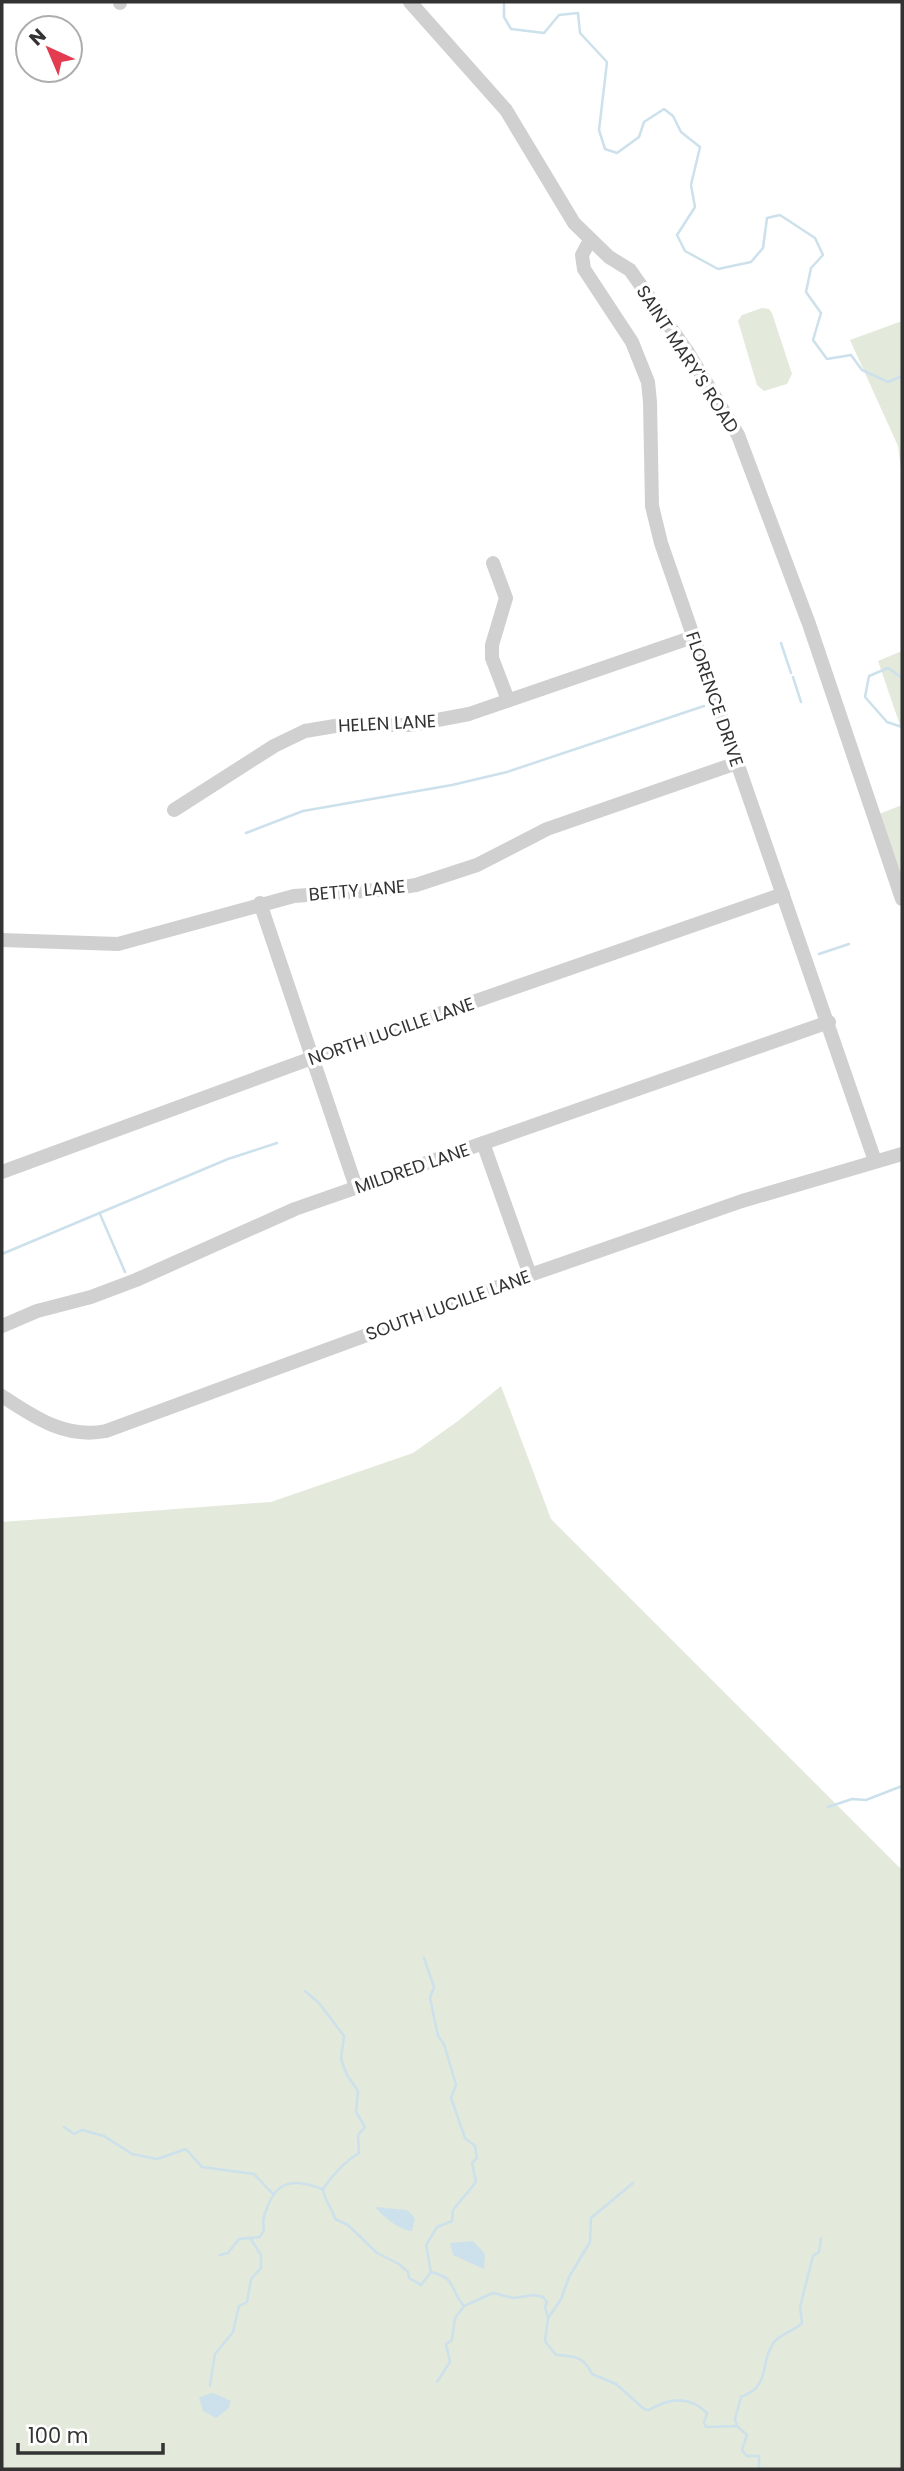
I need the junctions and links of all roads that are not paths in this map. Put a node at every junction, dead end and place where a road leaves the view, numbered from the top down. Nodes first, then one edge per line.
1 (410, 2) edge
2 (590, 240) junction
3 (493, 563) dead end
4 (693, 637) junction
5 (508, 700) junction
6 (737, 763) junction
7 (174, 810) dead end
8 (783, 894) junction
9 (902, 899) edge
10 (260, 904) junction
11 (2, 940) edge
12 (829, 1022) junction
13 (312, 1058) junction
14 (483, 1143) junction
15 (902, 1154) edge
16 (875, 1161) junction
17 (2, 1172) edge
18 (356, 1187) junction
19 (530, 1275) junction
20 (2, 1326) edge
21 (2, 1396) edge

1 - 2 street, SAINT MARY'S ROAD
2 - 4 street, FLORENCE DRIVE
2 - 9 street, SAINT MARY'S ROAD
3 - 5 street
4 - 5 street, HELEN LANE
4 - 6 street, FLORENCE DRIVE
5 - 7 street, HELEN LANE
6 - 8 street, FLORENCE DRIVE
6 - 10 street, BETTY LANE
8 - 12 street, FLORENCE DRIVE
8 - 13 street, NORTH LUCILLE LANE
10 - 11 street, BETTY LANE
10 - 13 street
12 - 14 street, MILDRED LANE
12 - 16 street, FLORENCE DRIVE
13 - 17 street, NORTH LUCILLE LANE
13 - 18 street
14 - 18 street, MILDRED LANE
14 - 19 street
15 - 16 street, SOUTH LUCILLE LANE
16 - 19 street, SOUTH LUCILLE LANE
18 - 20 street, MILDRED LANE
19 - 21 street, SOUTH LUCILLE LANE

